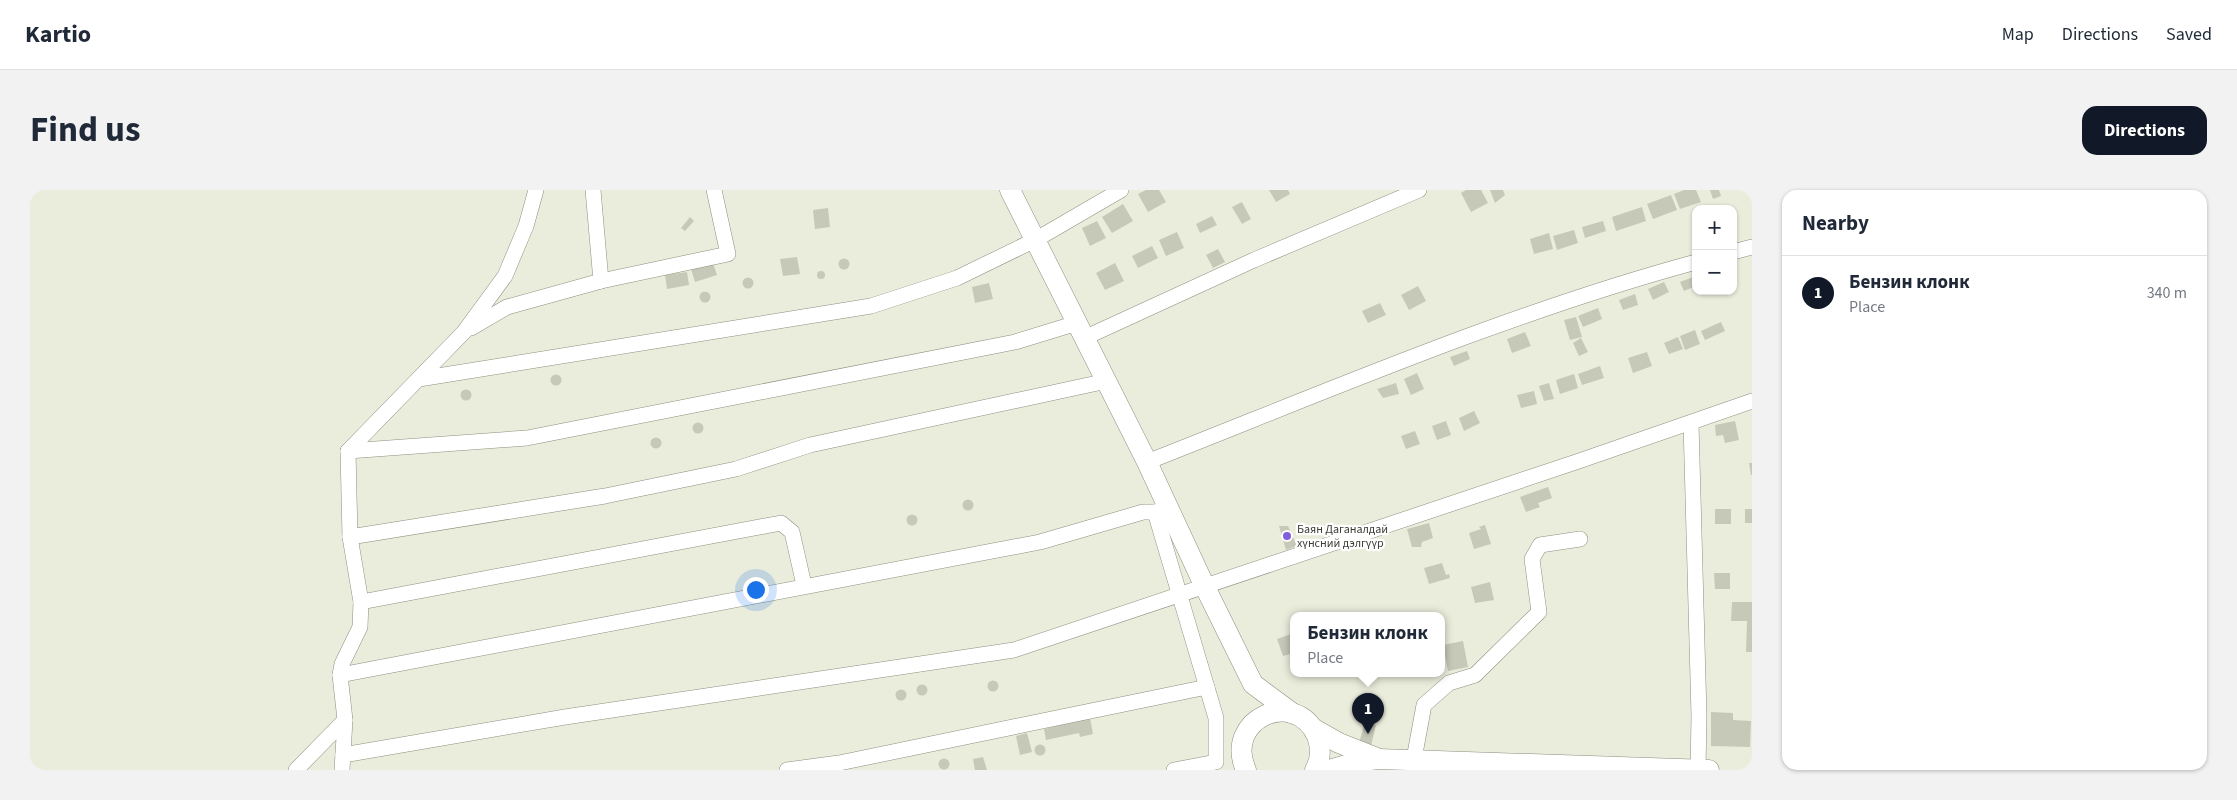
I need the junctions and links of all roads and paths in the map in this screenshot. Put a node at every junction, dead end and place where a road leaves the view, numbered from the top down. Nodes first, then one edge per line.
1 (536, 190) edge
2 (593, 190) edge
3 (714, 190) edge
4 (1010, 190) edge
5 (1121, 190) edge
6 (1419, 190) edge
7 (1035, 240) junction
8 (1752, 247) edge
9 (1737, 251) edge
10 (1692, 263) edge
11 (601, 281) junction
12 (1081, 330) junction
13 (464, 332) junction
14 (419, 379) junction
15 (1107, 381) junction
16 (1752, 401) edge
17 (1691, 423) junction
18 (348, 451) junction
19 (1147, 462) junction
20 (1161, 510) junction
21 (350, 537) junction
22 (1580, 539) dead end
23 (804, 585) junction
24 (1205, 587) junction
25 (1178, 596) junction
26 (361, 602) junction
27 (340, 675) junction
28 (1253, 684) junction
29 (1207, 687) junction
30 (1292, 713) junction
31 (345, 720) junction
32 (1314, 729) junction
33 (1246, 731) junction
34 (343, 754) junction
35 (1378, 759) junction
36 (1414, 759) junction
37 (296, 770) edge
38 (342, 770) edge
39 (787, 770) edge
40 (1174, 770) edge
41 (1246, 770) edge
42 (1315, 770) edge
43 (1329, 770) edge
44 (1698, 770) edge
45 (1709, 770) edge

1 - 13 street
2 - 11 street
3 - 11 street
4 - 7 street
5 - 7 street
6 - 12 street
7 - 12 street
7 - 14 street
8 - 9 street
10 - 19 street
11 - 13 street
12 - 15 street
12 - 18 street
13 - 14 street
14 - 18 street
15 - 19 street
15 - 21 street
16 - 17 street
17 - 24 street
17 - 44 street
18 - 21 street
19 - 20 street
20 - 23 street
20 - 24 street
20 - 25 street
21 - 26 street
22 - 36 street
23 - 26 street
23 - 27 street
24 - 25 street
24 - 28 street
25 - 29 street
25 - 34 street
26 - 27 street
27 - 31 street
28 - 30 street
28 - 33 street
29 - 39 street
29 - 40 street
30 - 32 street
30 - 33 street
31 - 34 street
31 - 37 street
32 - 35 street
32 - 42 street
33 - 41 street
34 - 38 street
35 - 36 street
35 - 43 street
36 - 44 street
44 - 45 street

